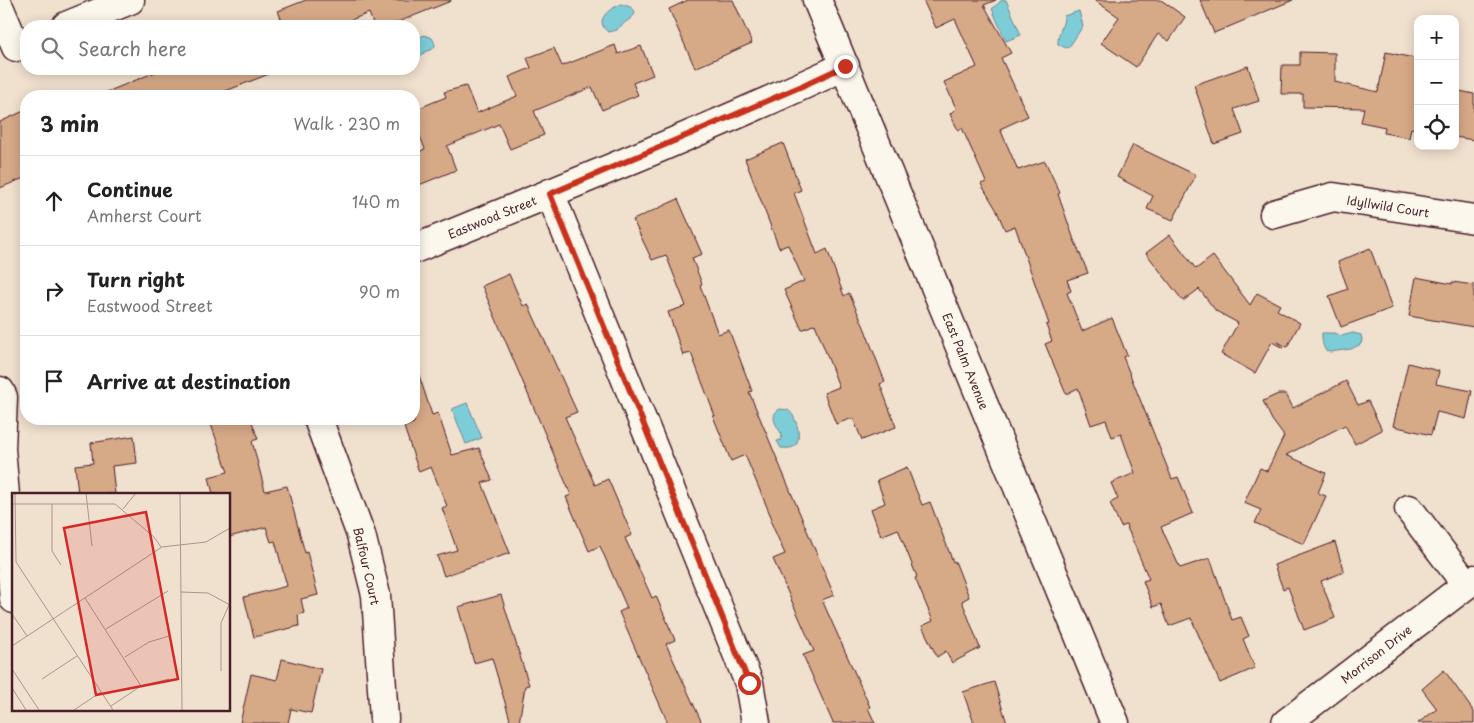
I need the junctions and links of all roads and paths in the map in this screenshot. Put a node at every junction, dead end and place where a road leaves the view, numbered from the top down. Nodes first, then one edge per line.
1 (130, 0) edge
2 (817, 0) edge
3 (0, 9) edge
4 (81, 20) edge
5 (14, 48) edge
6 (845, 66) junction
7 (550, 194) junction
8 (1274, 214) dead end
9 (1474, 220) edge
10 (420, 247) edge
11 (10, 394) edge
12 (320, 425) edge
13 (1409, 509) dead end
14 (12, 576) edge
15 (1470, 582) edge
16 (384, 719) dead end
17 (756, 723) edge
18 (1115, 723) edge
19 (1286, 723) edge

1 - 4 street
2 - 6 street, East Palm Avenue
3 - 5 street
6 - 7 street, Eastwood Street
6 - 18 street, East Palm Avenue
7 - 10 street, Eastwood Street
7 - 17 street
8 - 9 street, Idyllwild Court
11 - 14 street
12 - 16 street, Balfour Court
13 - 15 street, Morrison Drive
15 - 19 street, Morrison Drive

